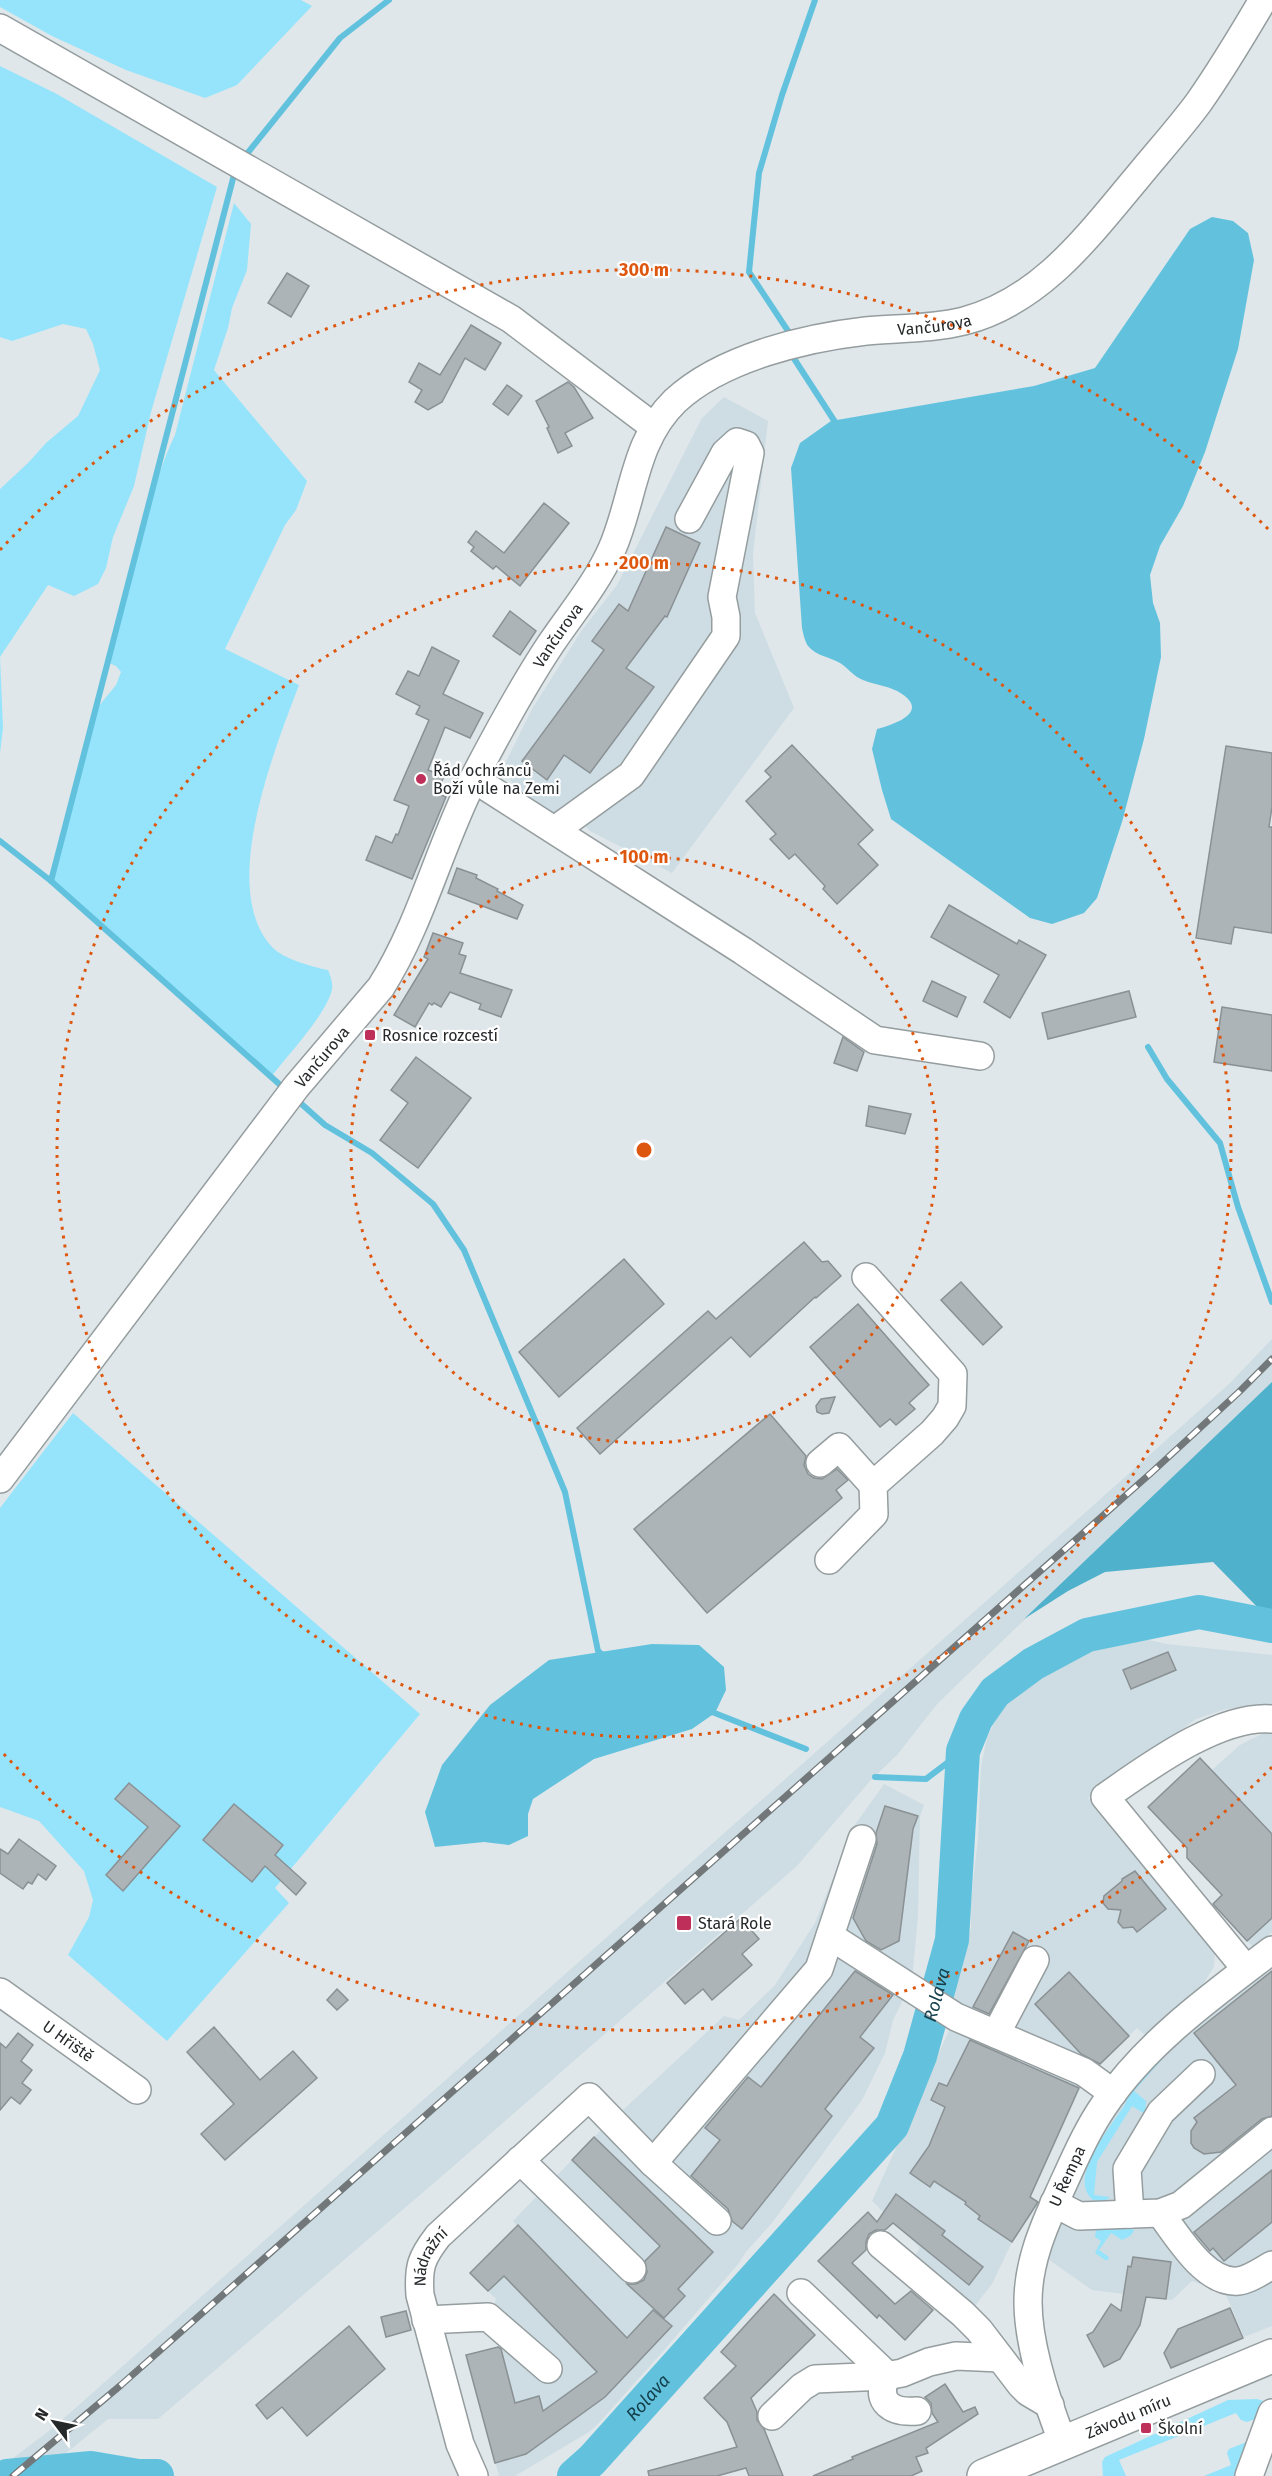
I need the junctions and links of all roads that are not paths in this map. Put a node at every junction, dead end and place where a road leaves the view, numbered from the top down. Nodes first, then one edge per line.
1 (1263, 0) edge
2 (0, 28) edge
3 (654, 427) junction
4 (689, 519) dead end
5 (474, 779) junction
6 (555, 830) junction
7 (980, 1056) dead end
8 (866, 1277) dead end
9 (820, 1463) dead end
10 (0, 1479) edge
11 (873, 1485) junction
12 (829, 1560) dead end
13 (1272, 1719) edge
14 (862, 1839) dead end
15 (830, 1936) junction
16 (1272, 1950) edge
17 (1035, 1959) dead end
18 (1246, 1969) junction
19 (0, 1992) edge
20 (996, 2034) junction
21 (1201, 2074) dead end
22 (137, 2090) dead end
23 (1113, 2093) junction
24 (1272, 2131) edge
25 (520, 2160) junction
26 (653, 2163) junction
27 (1054, 2203) junction
28 (1160, 2213) junction
29 (1130, 2214) junction
30 (717, 2221) dead end
31 (881, 2245) dead end
32 (1272, 2265) edge
33 (632, 2269) dead end
34 (801, 2293) dead end
35 (426, 2320) junction
36 (1272, 2356) edge
37 (1000, 2358) junction
38 (548, 2368) dead end
39 (887, 2376) junction
40 (1050, 2405) junction
41 (917, 2411) dead end
42 (1272, 2413) edge
43 (772, 2416) dead end
44 (1063, 2443) junction
45 (474, 2476) edge
46 (984, 2476) edge
47 (1249, 2476) edge

1 - 3 street, Vančurova
2 - 3 street
3 - 5 street, Vančurova
4 - 6 street
5 - 6 street
5 - 10 street, Vančurova
6 - 7 street
8 - 11 street
9 - 11 street
11 - 12 street
13 - 18 street
14 - 15 street
15 - 20 street
15 - 26 street
16 - 18 street, U Řempa
17 - 20 street
18 - 23 street, U Řempa
19 - 22 street, U Hřiště
20 - 23 street
21 - 29 street
23 - 27 street, U Řempa
24 - 28 street
25 - 26 street, Nádražní
25 - 33 street
25 - 35 street, Nádražní
26 - 30 street
27 - 29 street
27 - 40 street, U Řempa
28 - 29 street
28 - 32 street
31 - 37 street
34 - 39 street
35 - 38 street
35 - 45 street, Nádražní
36 - 44 main road, Závodu míru
37 - 39 street
37 - 40 street
39 - 41 street
39 - 43 street
40 - 44 street, U Řempa
42 - 47 street
44 - 46 main road, Závodu míru

